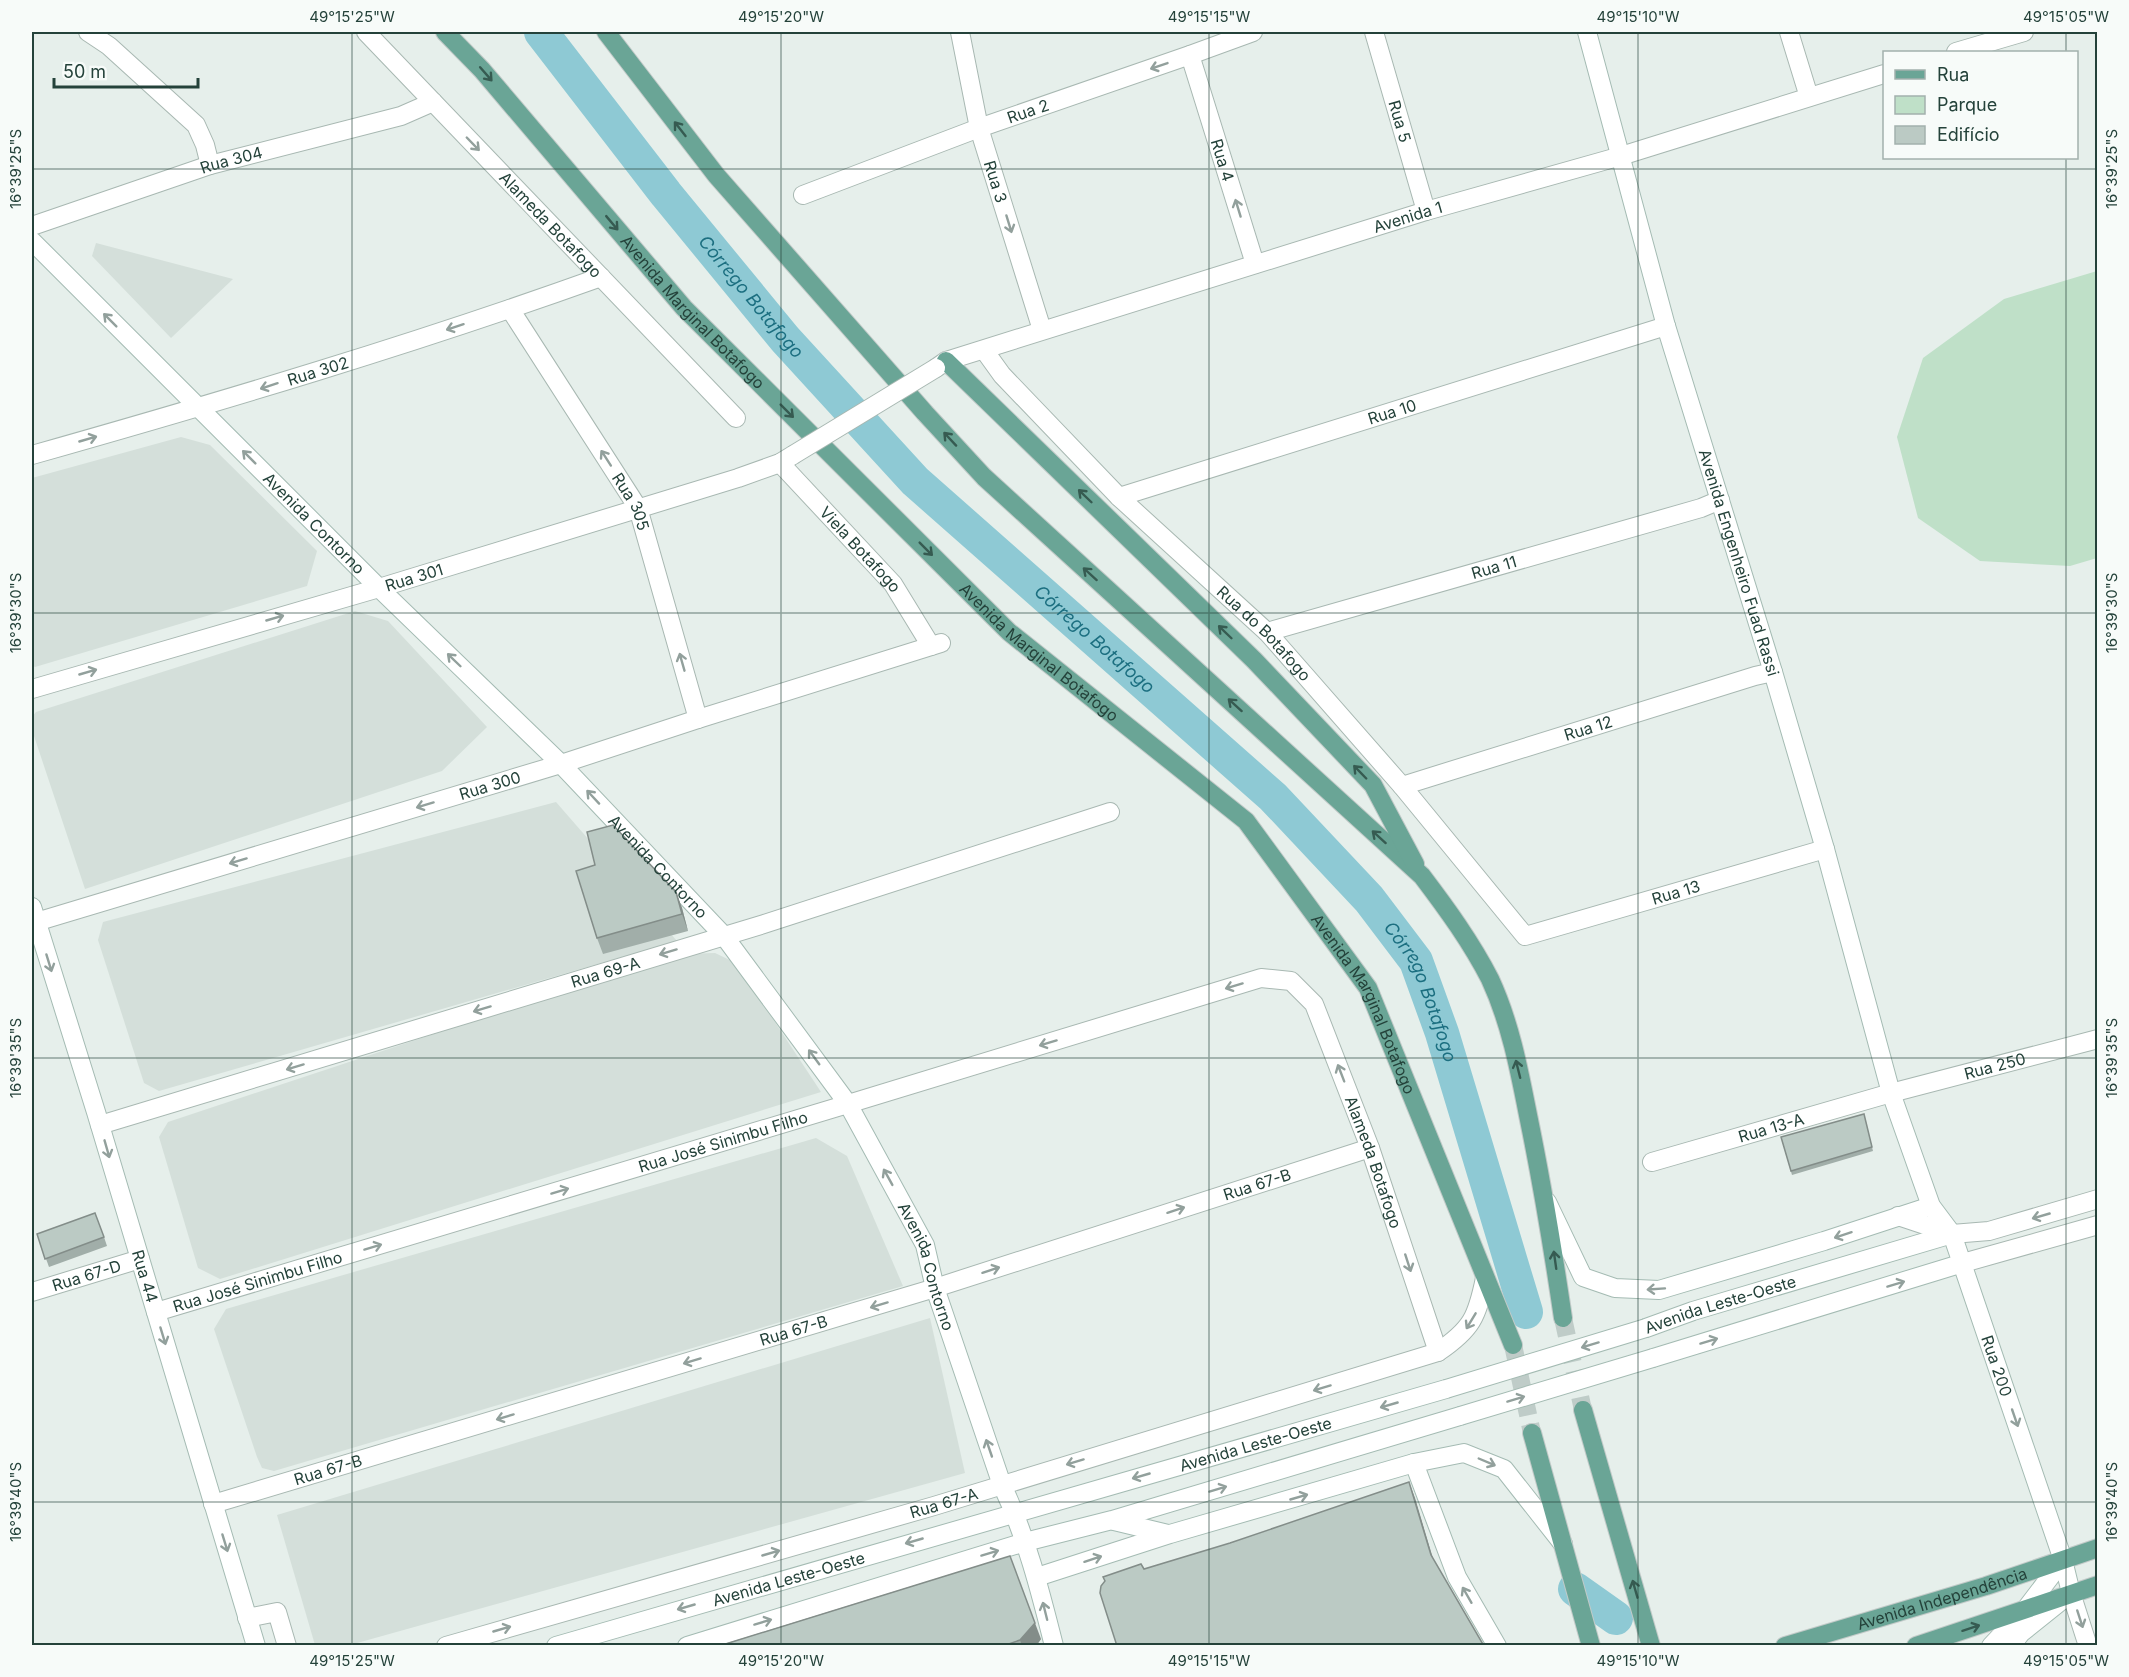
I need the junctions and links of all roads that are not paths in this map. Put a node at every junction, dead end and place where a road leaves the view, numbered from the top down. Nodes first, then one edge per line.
1 (88, 32) edge
2 (366, 32) edge
3 (445, 32) edge
4 (606, 32) edge
5 (960, 32) edge
6 (1253, 32) edge
7 (1374, 32) edge
8 (1587, 32) edge
9 (1789, 32) edge
10 (2024, 32) edge
11 (1962, 44) edge
12 (1190, 55) junction
13 (1883, 74) edge
14 (1809, 97) junction
15 (433, 102) junction
16 (979, 128) junction
17 (1621, 156) junction
18 (210, 165) junction
19 (803, 195) dead end
20 (1426, 211) junction
21 (32, 226) edge
22 (32, 241) edge
23 (1255, 264) junction
24 (601, 277) junction
25 (510, 309) junction
26 (1666, 326) junction
27 (1042, 330) junction
28 (984, 350) junction
29 (941, 364) junction
30 (199, 408) junction
31 (736, 418) dead end
32 (32, 455) edge
33 (786, 459) junction
34 (1119, 497) junction
35 (1720, 500) junction
36 (638, 508) junction
37 (379, 588) junction
38 (1267, 632) junction
39 (936, 644) joint
40 (1773, 672) junction
41 (32, 689) edge
42 (698, 719) junction
43 (561, 764) junction
44 (1402, 786) junction
45 (1110, 812) dead end
46 (1825, 849) junction
47 (1422, 876) junction
48 (34, 914) edge
49 (724, 936) junction
50 (1525, 936) joint
51 (1291, 981) joint
52 (2097, 1039) edge
53 (1891, 1094) junction
54 (848, 1104) junction
55 (100, 1125) junction
56 (1370, 1148) junction
57 (1652, 1162) dead end
58 (1543, 1195) junction
59 (2097, 1199) edge
60 (1931, 1206) junction
61 (1898, 1216) junction
62 (2097, 1225) edge
63 (1952, 1234) junction
64 (140, 1259) junction
65 (1963, 1263) junction
66 (1485, 1278) junction
67 (935, 1288) junction
68 (32, 1292) edge
69 (156, 1312) junction
70 (1563, 1318) tunnel mouth
71 (1513, 1345) tunnel mouth
72 (1438, 1352) junction
73 (1582, 1410) tunnel mouth
74 (1532, 1433) tunnel mouth
75 (1414, 1463) junction
76 (1002, 1485) junction
77 (213, 1504) junction
78 (933, 1506) junction
79 (1015, 1513) junction
80 (1112, 1520) junction
81 (941, 1533) junction
82 (1170, 1534) junction
83 (1025, 1542) junction
84 (1563, 1544) junction
85 (2097, 1548) edge
86 (2063, 1560) junction
87 (1037, 1577) junction
88 (2097, 1585) edge
89 (2072, 1593) junction
90 (2025, 1610) junction
91 (248, 1618) junction
92 (1948, 1642) edge
93 (256, 1646) edge
94 (287, 1646) edge
95 (446, 1646) edge
96 (556, 1646) edge
97 (687, 1646) edge
98 (1054, 1646) edge
99 (1497, 1646) edge
100 (1591, 1646) edge
101 (1651, 1646) edge
102 (1785, 1646) edge
103 (1916, 1646) edge
104 (1991, 1646) edge
105 (2011, 1646) edge
106 (2088, 1646) edge

1 - 18 street
2 - 15 street, Alameda Botafogo
3 -> 66 main road, Avenida Marginal Botafogo
47 -> 4 main road
5 - 16 street, Rua 3
6 - 12 street, Rua 2
7 - 20 street, Rua 5
8 - 17 street, Avenida Engenheiro Fuad Rassi
9 - 14 street
10 - 11 street
12 -> 16 street, Rua 2
23 -> 12 street, Rua 4
13 - 14 street, Avenida 1
14 - 17 street, Avenida 1
15 - 18 street, Rua 304
15 -> 24 street, Alameda Botafogo
16 - 19 street, Rua 2
16 -> 27 street, Rua 3
17 - 20 street, Avenida 1
17 - 26 street, Avenida Engenheiro Fuad Rassi
18 - 21 street, Rua 304
20 - 23 street, Avenida 1
30 -> 22 street, Avenida Contorno
23 - 27 street, Avenida 1
24 - 25 street, Rua 302
24 - 31 street, Alameda Botafogo
25 -> 30 street, Rua 302
36 -> 25 street, Rua 305
26 - 34 street, Rua 10
26 - 35 street, Avenida Engenheiro Fuad Rassi
27 - 28 street, Avenida 1
28 - 29 street, Avenida 1
28 - 34 street, Rua do Botafogo
29 - 33 street, Avenida 1, bridge
47 -> 29 main road
32 -> 30 street, Rua 302
37 -> 30 street, Avenida Contorno
33 - 36 street, Rua 301
33 - 39 street, Viela Botafogo
34 - 38 street, Rua do Botafogo
35 - 38 street, Rua 11
35 - 40 street, Avenida Engenheiro Fuad Rassi
36 - 37 street, Rua 301
42 -> 36 street, Rua 305
41 -> 37 street, Rua 301
43 -> 37 street, Avenida Contorno
38 - 44 street, Rua do Botafogo
39 - 42 street, Rua 300
40 - 44 street, Rua 12
40 - 46 street, Avenida Engenheiro Fuad Rassi
42 - 43 street, Rua 300
43 -> 48 street, Rua 300
49 -> 43 street, Avenida Contorno
44 - 50 street, Rua do Botafogo
45 - 49 street, Rua 69-A
46 - 50 street, Rua 13
46 - 53 street, Avenida Engenheiro Fuad Rassi
58 -> 47 main road
48 -> 55 street, Rua 44
54 -> 49 street, Avenida Contorno
49 -> 55 street, Rua 69-A
51 -> 54 street, Rua José Sinimbu Filho
56 -> 51 street, Alameda Botafogo
52 - 53 street, Rua 250
53 - 57 street, Rua 13-A
53 - 60 street, Rua 200
67 -> 54 street, Avenida Contorno
69 -> 54 street, Rua José Sinimbu Filho
55 -> 64 street, Rua 44
67 -> 56 street, Rua 67-B
56 -> 72 street, Alameda Botafogo
61 -> 58 street
70 -> 58 main road
59 -> 63 street
60 - 61 street
60 - 63 street, Rua 200
61 - 63 street
62 - 65 street, Avenida Leste-Oeste
63 - 65 street, Rua 200
63 -> 79 street, Avenida Leste-Oeste, bridge
64 - 68 street, Rua 67-D
64 - 69 street, Rua 44
80 -> 65 street, Avenida Leste-Oeste, bridge
65 -> 86 street, Rua 200
66 - 71 main road, Avenida Marginal Botafogo
66 -> 72 street, Rua 67-A
76 -> 67 street, Avenida Contorno
67 -> 77 street, Rua 67-B
69 -> 77 street, Rua 44
72 -> 76 street, Rua 67-A
101 -> 73 main road
74 - 84 main road
82 -> 75 street
75 -> 84 street
99 -> 75 street
76 - 78 street, Rua 67-A
76 - 79 street, Avenida Contorno
77 -> 91 street, Rua 44
78 - 81 street
95 -> 78 street, Rua 67-A
79 - 81 street, Avenida Leste-Oeste
79 - 83 street, Avenida Contorno
80 - 82 street
80 - 83 street, Avenida Leste-Oeste
81 -> 96 street, Avenida Leste-Oeste
87 -> 82 street
83 - 87 street, Avenida Contorno
97 -> 83 street, Avenida Leste-Oeste
84 - 100 main road
85 - 86 main road, Avenida Independência
86 - 89 street, Rua 200
86 - 90 street
86 - 102 main road, Avenida Independência
98 -> 87 street, Avenida Contorno
88 - 89 main road
89 - 90 main road
89 - 105 street
89 -> 106 street, Rua 200
92 -> 90 main road
90 - 104 street
91 - 93 street, Rua 44
91 - 94 street
92 - 103 main road

